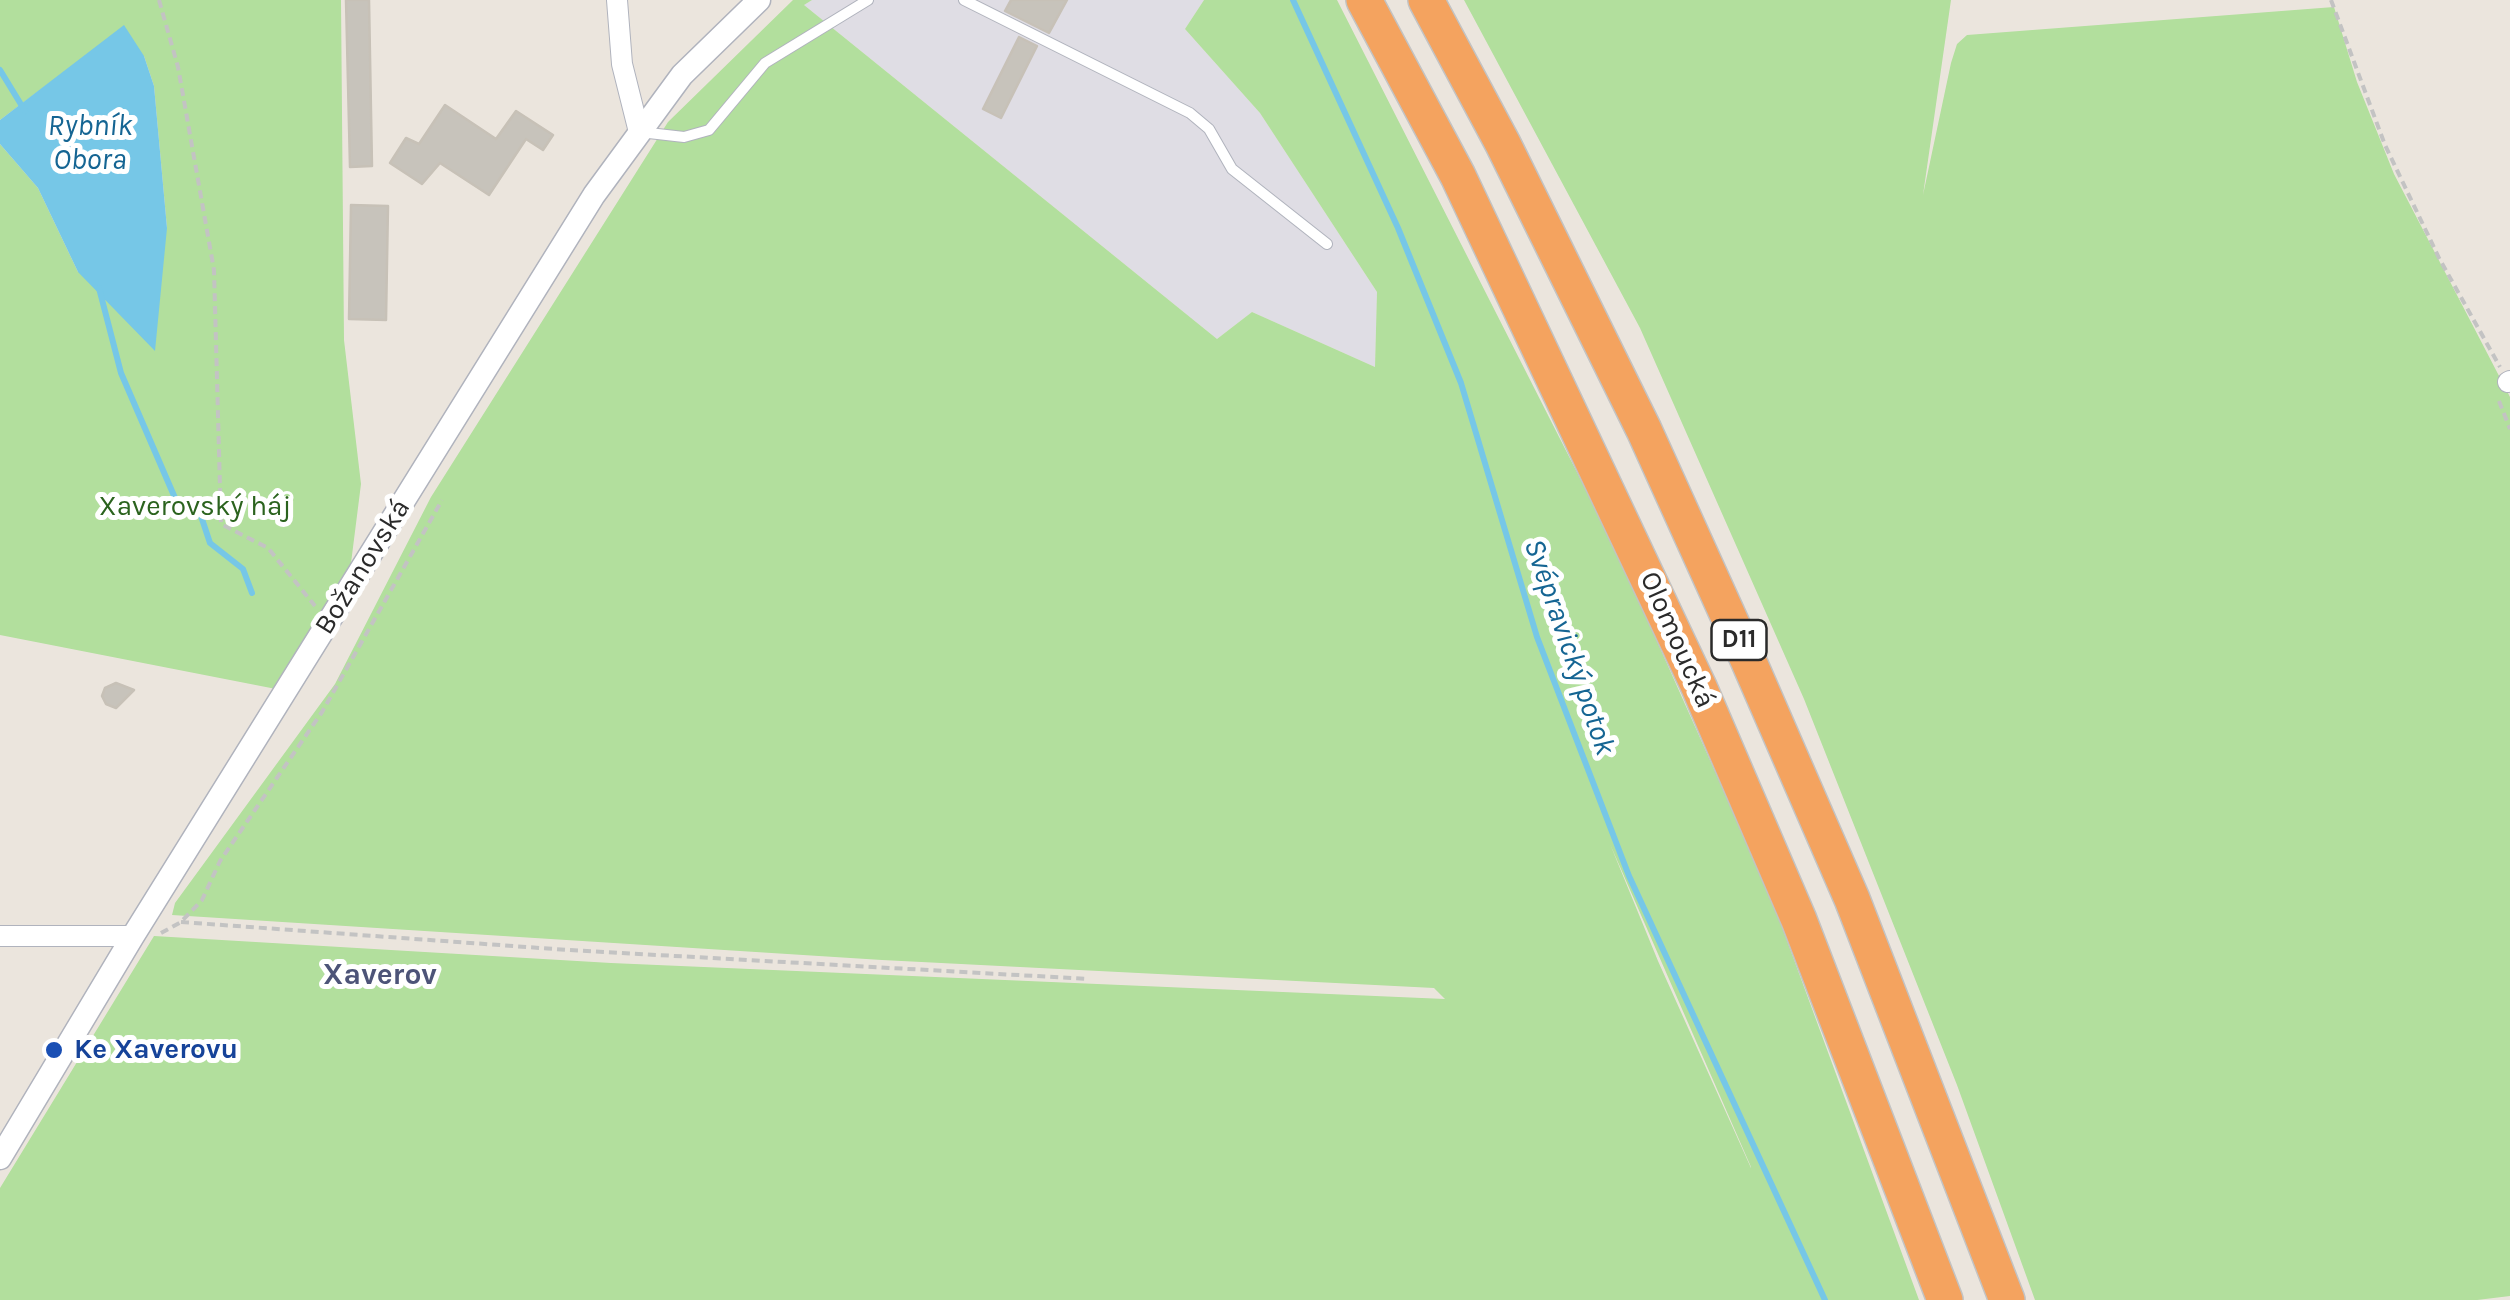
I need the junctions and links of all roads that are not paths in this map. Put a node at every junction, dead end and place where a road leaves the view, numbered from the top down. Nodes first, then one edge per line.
1 (617, 0) edge
2 (759, 0) edge
3 (868, 0) edge
4 (964, 0) edge
5 (1364, 0) edge
6 (1426, 0) edge
7 (639, 132) junction
8 (1328, 244) dead end
9 (0, 936) edge
10 (133, 936) junction
11 (0, 1158) edge
12 (1945, 1299) edge
13 (2007, 1300) edge

1 - 7 street
2 - 7 street, Božanovská
3 - 7 lane
4 - 8 lane
5 - 12 highway, Olomoucká / D11
6 - 13 highway, Olomoucká / D11
7 - 10 street, Božanovská
9 - 10 street
10 - 11 street, Božanovská

